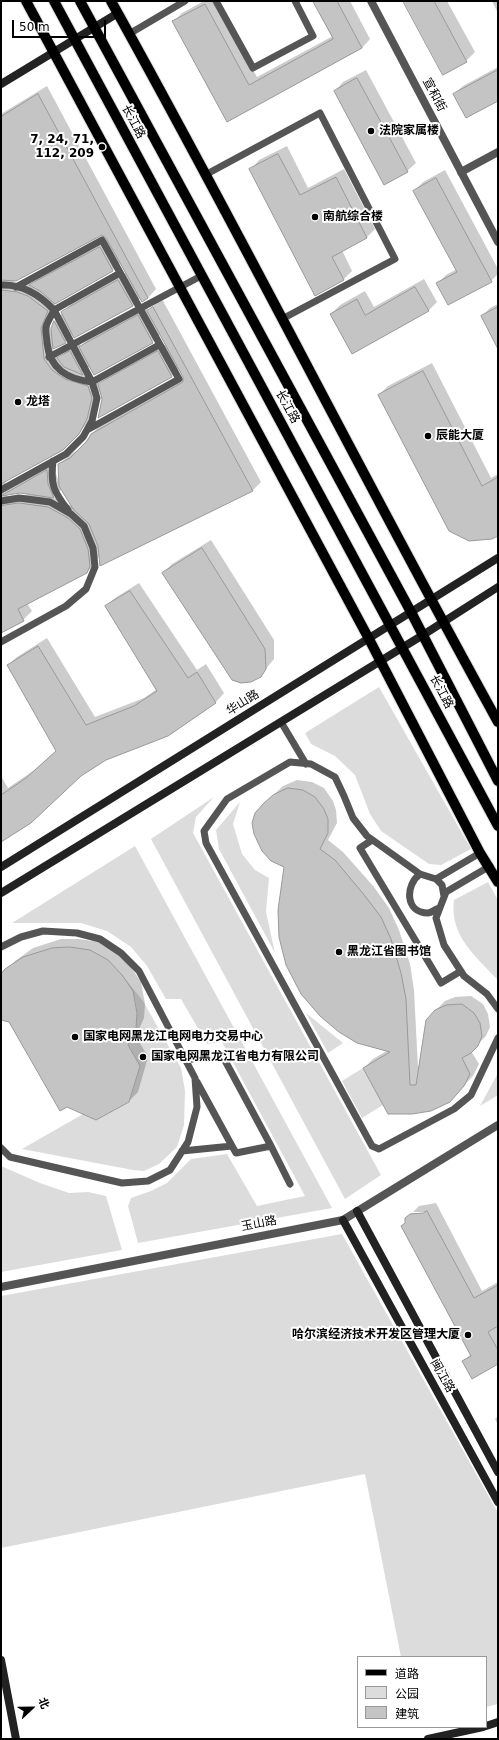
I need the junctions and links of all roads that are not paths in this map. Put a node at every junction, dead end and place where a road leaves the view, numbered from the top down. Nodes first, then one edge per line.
1 (26, 1) edge
2 (54, 1) edge
3 (80, 1) edge
4 (112, 1) edge
5 (185, 1) edge
6 (216, 1) edge
7 (295, 1) edge
8 (371, 1) edge
9 (118, 13) junction
10 (94, 27) junction
11 (129, 34) junction
12 (74, 39) junction
13 (54, 52) junction
14 (1, 84) edge
15 (498, 152) edge
16 (461, 172) junction
17 (205, 175) junction
18 (498, 242) edge
19 (120, 273) junction
20 (201, 276) junction
21 (1, 285) edge
22 (16, 287) junction
23 (179, 287) junction
24 (139, 309) junction
25 (54, 310) junction
26 (282, 319) junction
27 (159, 344) junction
28 (72, 345) junction
29 (49, 357) junction
30 (92, 382) junction
31 (87, 430) junction
32 (54, 461) junction
33 (1, 490) edge
34 (1, 501) edge
35 (70, 514) junction
36 (498, 558) edge
37 (498, 587) edge
38 (430, 600) junction
39 (411, 612) junction
40 (443, 623) junction
41 (391, 625) junction
42 (423, 636) junction
43 (369, 639) junction
44 (1, 642) edge
45 (402, 647) junction
46 (380, 661) junction
47 (281, 722) junction
48 (498, 722) edge
49 (306, 764) junction
50 (498, 781) edge
51 (498, 826) edge
52 (372, 840) junction
53 (480, 853) junction
54 (490, 866) junction
55 (1, 867) edge
56 (420, 874) junction
57 (436, 879) junction
58 (498, 882) edge
59 (1, 892) edge
60 (444, 896) junction
61 (440, 908) junction
62 (1, 947) edge
63 (460, 971) junction
64 (498, 1009) edge
65 (498, 1038) edge
66 (185, 1060) junction
67 (195, 1078) junction
68 (498, 1124) edge
69 (232, 1146) junction
70 (270, 1146) junction
71 (1, 1148) edge
72 (182, 1151) junction
73 (290, 1184) dead end
74 (357, 1211) junction
75 (343, 1220) junction
76 (1, 1287) edge
77 (498, 1472) edge
78 (498, 1502) edge
79 (1, 1660) edge
80 (498, 1722) edge
81 (487, 1726) edge
82 (478, 1728) edge
83 (16, 1739) edge
84 (428, 1739) edge

1 - 13 main road
2 - 12 main road, 长江路
3 - 10 main road, 长江路
4 - 9 main road
5 - 11 lane
6 - 7 lane
8 - 16 street, 宣和街
9 - 10 main road
9 - 11 main road
10 - 12 main road
10 - 39 main road, 长江路
11 - 17 main road
12 - 13 main road
12 - 20 main road, 长江路
13 - 14 main road
13 - 23 main road
15 - 16 street
16 - 18 street, 宣和街
17 - 26 main road
17 - 26 lane
19 - 22 lane
19 - 24 lane
19 - 25 lane
20 - 23 lane
20 - 41 main road, 长江路
21 - 22 lane
22 - 25 lane
23 - 24 lane
23 - 43 main road
24 - 27 lane
24 - 28 lane
25 - 28 lane
25 - 29 lane
26 - 38 main road
27 - 30 lane
27 - 31 lane
28 - 29 lane
28 - 30 lane
29 - 30 lane
30 - 31 lane
31 - 32 lane
32 - 33 lane
32 - 35 lane
34 - 35 lane
35 - 44 lane
36 - 38 main road, 华山路
37 - 40 main road
38 - 39 main road, 华山路
38 - 40 main road
39 - 41 main road, 华山路
39 - 42 main road, 长江路
40 - 42 main road
40 - 48 main road
41 - 43 main road, 华山路
41 - 45 main road, 长江路
42 - 45 main road
42 - 50 main road, 长江路
43 - 46 main road
43 - 55 main road, 华山路
45 - 46 main road
45 - 51 main road, 长江路
46 - 47 main road
46 - 53 main road
47 - 49 lane
47 - 59 main road
49 - 52 lane
49 - 65 lane
52 - 56 lane
52 - 63 lane
53 - 54 main road
53 - 57 lane
54 - 58 main road
54 - 60 lane
56 - 57 lane
56 - 61 lane
57 - 60 lane
60 - 61 lane
61 - 63 lane
62 - 66 lane
63 - 64 lane
66 - 67 lane
66 - 70 lane
67 - 69 lane
67 - 72 lane
68 - 74 street, 玉山路
69 - 70 lane
69 - 72 lane
70 - 73 lane
71 - 72 lane
74 - 75 street, 玉山路
74 - 77 main road, 闽江路
75 - 76 street, 玉山路
75 - 78 main road, 闽江路
79 - 83 main road
80 - 81 main road
82 - 84 main road

